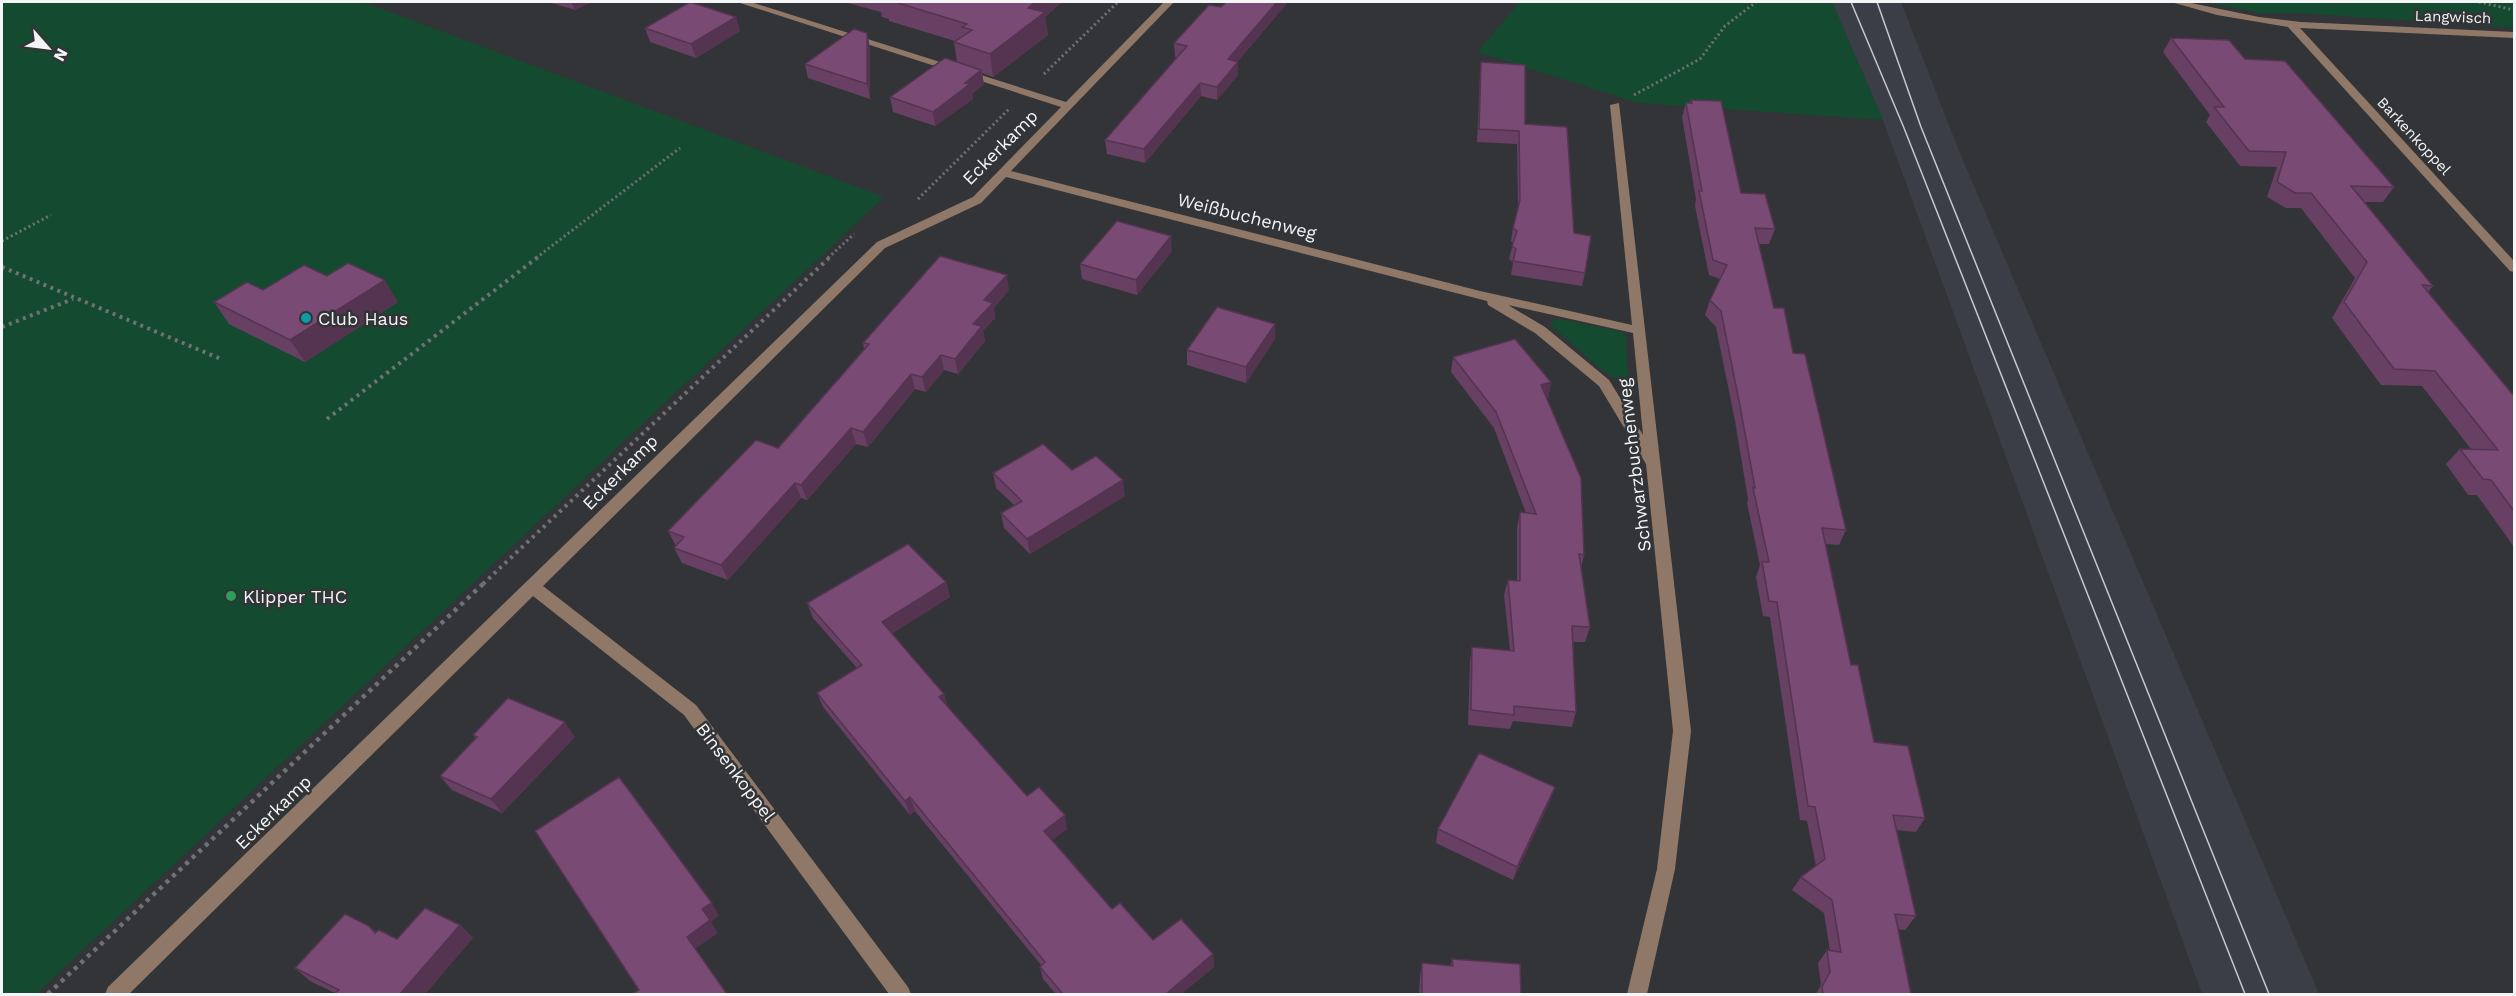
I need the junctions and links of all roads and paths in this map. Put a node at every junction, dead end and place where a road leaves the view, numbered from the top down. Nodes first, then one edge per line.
1 (742, 2) edge
2 (1118, 2) edge
3 (1169, 2) edge
4 (1756, 2) edge
5 (2176, 2) edge
6 (2479, 2) edge
7 (2514, 10) edge
8 (2291, 24) junction
9 (2514, 35) edge
10 (1025, 93) junction
11 (1615, 105) joint
12 (1069, 106) junction
13 (680, 148) dead end
14 (1004, 173) junction
15 (916, 201) dead end
16 (51, 215) dead end
17 (858, 232) dead end
18 (2, 241) edge
19 (2, 267) edge
20 (2514, 268) edge
21 (1480, 295) junction
22 (74, 298) junction
23 (2, 327) edge
24 (1637, 330) junction
25 (221, 359) dead end
26 (327, 419) dead end
27 (1654, 465) junction
28 (532, 586) junction
29 (48, 994) edge
30 (115, 994) edge
31 (901, 994) edge
32 (1637, 994) edge

1 - 10 street
2 - 10 path
3 - 12 street, Eckerkamp
4 - 11 path
5 - 8 street, Langwisch
6 - 7 path
8 - 9 street, Langwisch
8 - 20 street, Barkenkoppel
10 - 12 street
10 - 15 path
11 - 24 street, Schwarzbuchenweg
12 - 14 street, Eckerkamp
13 - 26 path
14 - 21 street, Weißbuchenweg
14 - 28 street, Eckerkamp
16 - 18 path
17 - 29 path
19 - 22 path
21 - 24 street, Weißbuchenweg
21 - 27 street, Weißbuchenweg
22 - 23 path
22 - 25 path
24 - 27 street, Schwarzbuchenweg
27 - 32 street, Schwarzbuchenweg
28 - 30 street, Eckerkamp
28 - 31 street, Binsenkoppel

